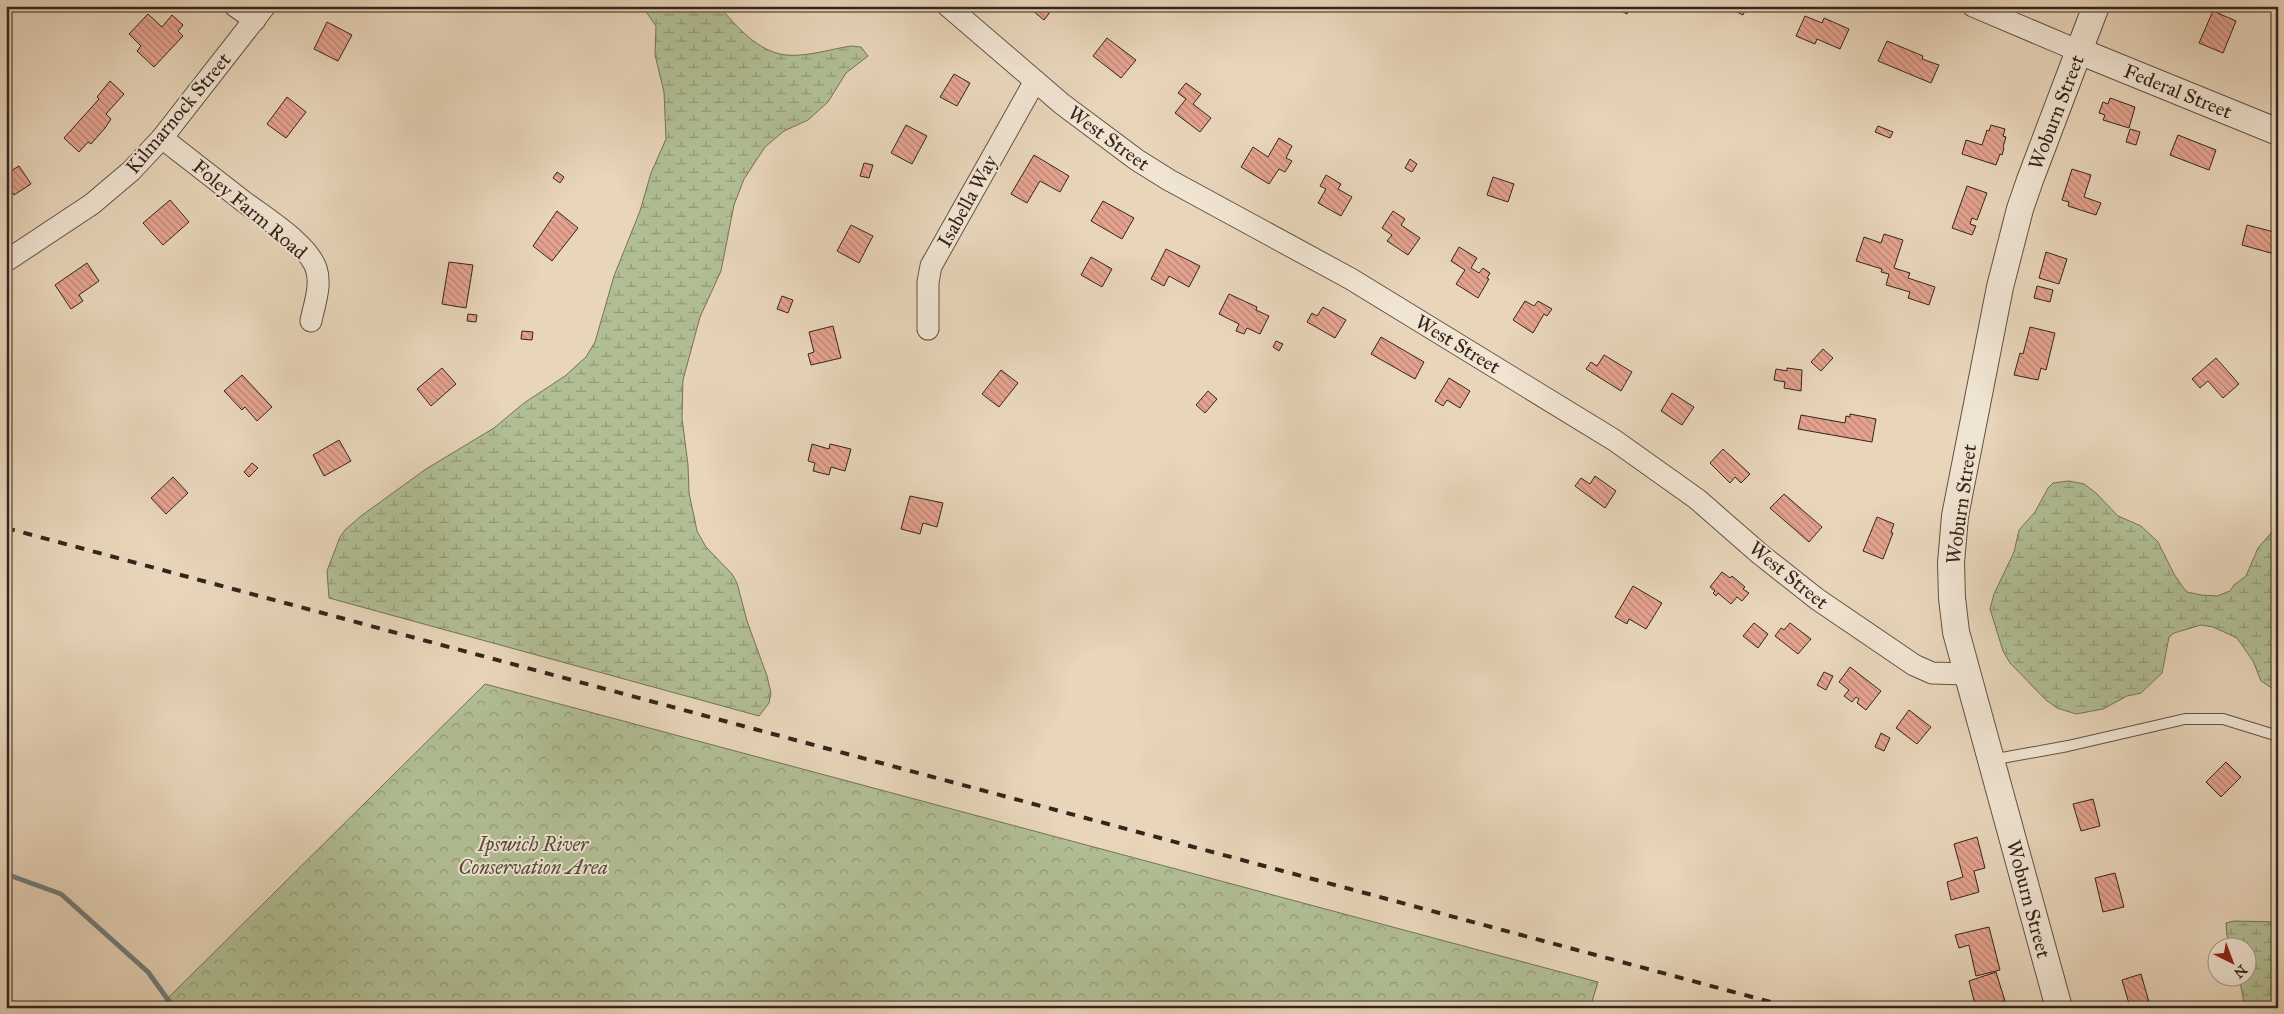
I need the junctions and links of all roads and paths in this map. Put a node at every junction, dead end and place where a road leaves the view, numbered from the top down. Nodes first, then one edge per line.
1 (234, 6) edge
2 (948, 6) edge
3 (1973, 6) edge
4 (2096, 6) edge
5 (260, 13) edge
6 (2079, 50) junction
7 (1035, 81) junction
8 (2278, 132) edge
9 (162, 138) junction
10 (6, 261) edge
11 (311, 321) dead end
12 (928, 329) dead end
13 (1967, 674) junction
14 (2278, 736) edge
15 (1990, 760) junction
16 (2059, 1008) edge

1 - 5 street
2 - 7 street, West Street
3 - 6 street
4 - 6 street, Woburn Street
5 - 9 street, Kilmarnock Street
6 - 8 street, Federal Street
6 - 13 street, Woburn Street
7 - 12 street, Isabella Way
7 - 13 street, West Street
9 - 10 street, Kilmarnock Street
9 - 11 street, Foley Farm Road
13 - 15 street, Woburn Street
14 - 15 lane
15 - 16 street, Woburn Street

